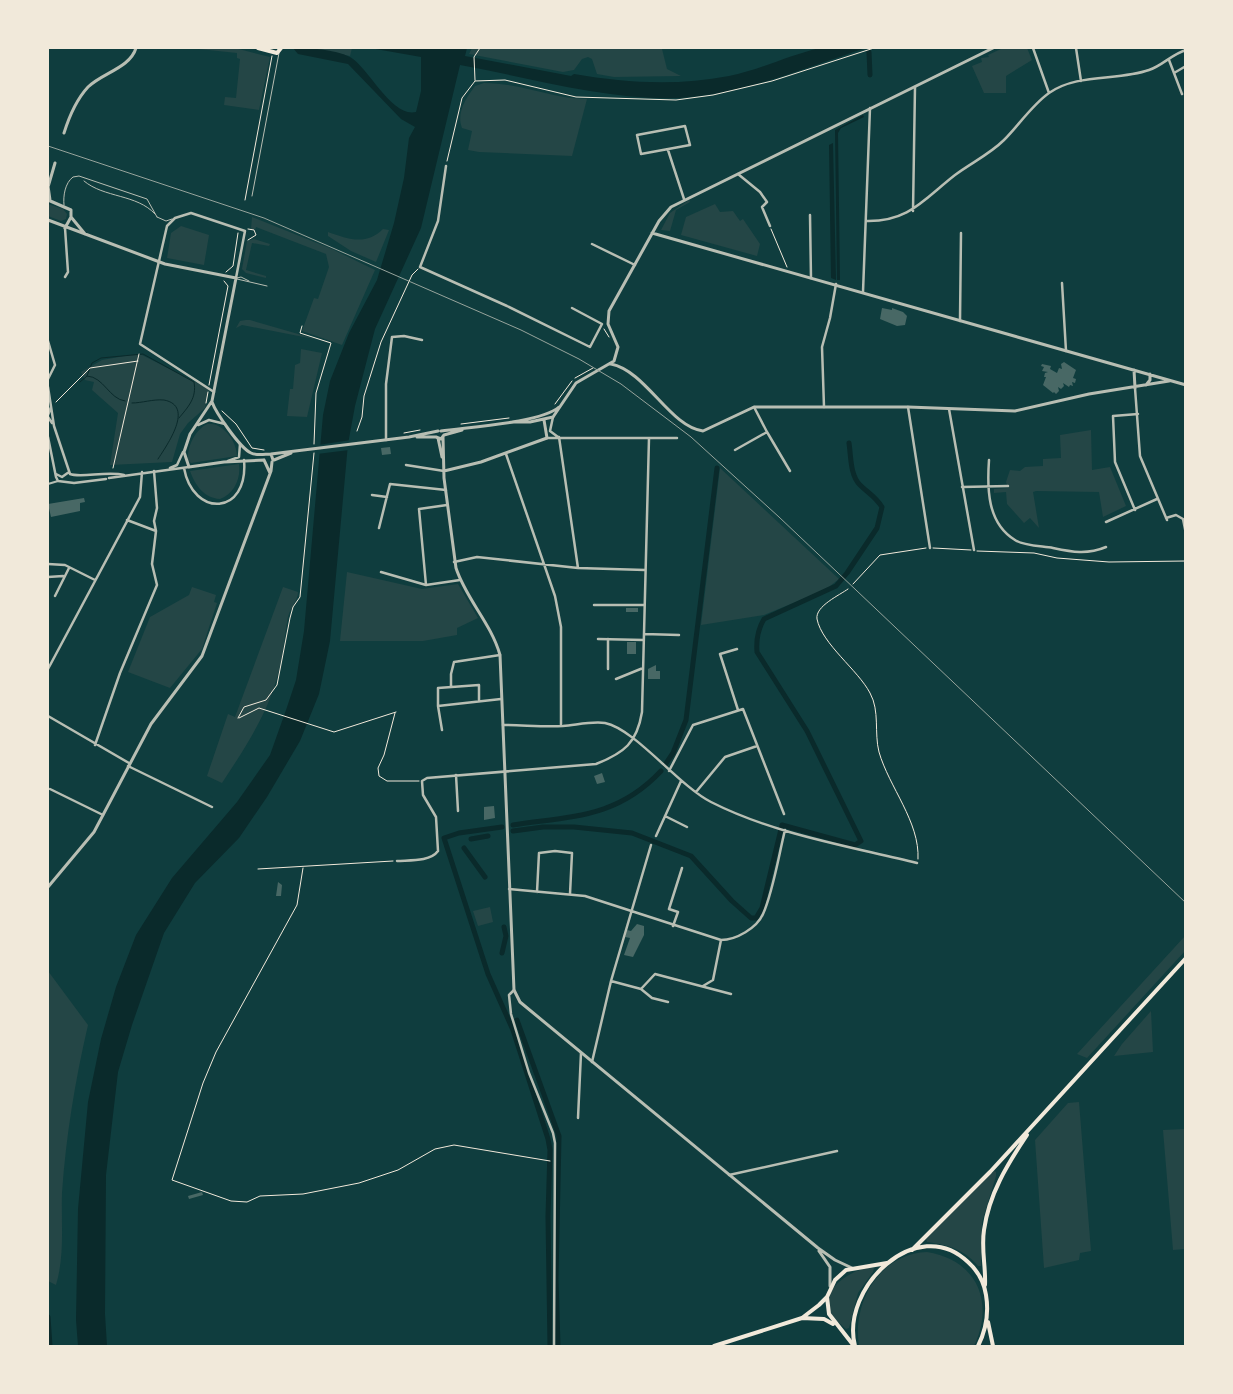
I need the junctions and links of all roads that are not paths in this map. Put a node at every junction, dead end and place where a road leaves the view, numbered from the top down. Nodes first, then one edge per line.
1 (136, 48) edge
2 (258, 48) edge
3 (993, 48) edge
4 (1033, 48) edge
5 (1076, 48) edge
6 (280, 50) edge
7 (1186, 50) edge
8 (1169, 60) junction
9 (1186, 66) edge
10 (1174, 73) junction
11 (1081, 81) junction
12 (915, 85) junction
13 (1049, 93) junction
14 (1182, 94) dead end
15 (870, 107) junction
16 (64, 133) dead end
17 (668, 150) junction
18 (55, 163) dead end
19 (446, 166) road end
20 (737, 173) junction
21 (84, 181) dead end
22 (48, 186) edge
23 (252, 196) dead end
24 (684, 199) junction
25 (49, 200) edge
26 (64, 205) junction
27 (912, 211) junction
28 (810, 215) dead end
29 (71, 217) junction
30 (157, 217) junction
31 (175, 218) junction
32 (48, 220) edge
33 (866, 221) junction
34 (56, 223) junction
35 (68, 223) junction
36 (770, 226) road end
37 (66, 228) junction
38 (652, 232) junction
39 (961, 233) dead end
40 (86, 234) junction
41 (592, 244) dead end
42 (158, 261) junction
43 (635, 265) junction
44 (65, 277) dead end
45 (236, 278) junction
46 (811, 278) junction
47 (250, 282) junction
48 (836, 284) junction
49 (1062, 284) dead end
50 (267, 286) dead end
51 (863, 292) junction
52 (572, 308) dead end
53 (960, 321) junction
54 (602, 324) junction
55 (608, 324) junction
56 (422, 340) dead end
57 (48, 342) edge
58 (1066, 352) junction
59 (610, 364) junction
60 (1134, 370) junction
61 (1150, 374) junction
62 (48, 379) edge
63 (1169, 382) junction
64 (1186, 385) edge
65 (1146, 386) junction
66 (48, 387) edge
67 (1135, 388) junction
68 (214, 392) junction
69 (212, 401) junction
70 (52, 403) junction
71 (559, 407) junction
72 (754, 407) junction
73 (908, 407) junction
74 (824, 408) junction
75 (949, 409) junction
76 (1138, 414) junction
77 (48, 416) edge
78 (553, 417) junction
79 (544, 420) junction
80 (512, 422) junction
81 (224, 424) junction
82 (54, 426) junction
83 (194, 427) junction
84 (469, 428) junction
85 (440, 431) junction
86 (767, 432) junction
87 (444, 436) junction
88 (48, 437) edge
89 (409, 437) junction
90 (437, 438) junction
91 (547, 438) junction
92 (559, 438) junction
93 (649, 438) junction
94 (677, 438) dead end
95 (386, 440) junction
96 (240, 443) junction
97 (734, 450) dead end
98 (184, 452) junction
99 (295, 452) junction
100 (269, 453) junction
101 (506, 454) junction
102 (244, 460) junction
103 (443, 460) junction
104 (989, 460) dead end
105 (273, 461) junction
106 (224, 462) junction
107 (265, 462) junction
108 (406, 465) dead end
109 (189, 467) junction
110 (184, 468) junction
111 (163, 470) junction
112 (154, 471) junction
113 (444, 471) junction
114 (790, 471) dead end
115 (69, 472) junction
116 (142, 472) junction
117 (55, 473) junction
118 (124, 474) junction
119 (270, 474) junction
120 (58, 481) junction
121 (48, 484) edge
122 (988, 486) junction
123 (1008, 486) dead end
124 (962, 487) junction
125 (446, 490) junction
126 (372, 495) dead end
127 (387, 497) junction
128 (1157, 499) junction
129 (447, 505) junction
130 (1135, 510) junction
131 (127, 520) junction
132 (1106, 522) dead end
133 (379, 528) dead end
134 (156, 531) junction
135 (1186, 534) edge
136 (1106, 547) dead end
137 (930, 548) road end
138 (974, 550) road end
139 (454, 562) junction
140 (48, 564) edge
141 (542, 565) junction
142 (69, 568) junction
143 (578, 568) junction
144 (645, 570) junction
145 (381, 572) dead end
146 (64, 576) junction
147 (48, 577) edge
148 (96, 580) junction
149 (460, 580) junction
150 (426, 585) junction
151 (55, 596) dead end
152 (594, 605) dead end
153 (644, 605) junction
154 (644, 634) junction
155 (679, 635) dead end
156 (598, 639) dead end
157 (608, 639) junction
158 (644, 640) junction
159 (737, 649) dead end
160 (500, 655) junction
161 (643, 668) junction
162 (48, 669) edge
163 (608, 669) dead end
164 (616, 679) dead end
165 (451, 687) junction
166 (500, 699) junction
167 (480, 700) junction
168 (438, 706) junction
169 (738, 710) junction
170 (48, 716) edge
171 (502, 724) junction
172 (561, 726) junction
173 (442, 730) dead end
174 (635, 739) junction
175 (95, 745) junction
176 (757, 746) junction
177 (129, 765) junction
178 (669, 771) junction
179 (504, 773) junction
180 (456, 775) junction
181 (681, 781) junction
182 (50, 788) dead end
183 (696, 792) junction
184 (212, 807) dead end
185 (458, 811) dead end
186 (784, 814) dead end
187 (103, 815) junction
188 (665, 816) junction
189 (687, 827) dead end
190 (782, 829) junction
191 (656, 836) dead end
192 (651, 845) dead end
193 (396, 861) road end
194 (917, 863) road end
195 (682, 868) dead end
196 (48, 887) edge
197 (509, 889) junction
198 (537, 892) junction
199 (570, 894) junction
200 (631, 912) junction
201 (673, 926) junction
202 (721, 940) junction
203 (1186, 958) edge
204 (611, 981) junction
205 (701, 987) junction
206 (641, 989) junction
207 (514, 990) junction
208 (731, 994) dead end
209 (668, 1002) dead end
210 (581, 1053) junction
211 (592, 1062) junction
212 (578, 1118) dead end
213 (1034, 1124) junction
214 (837, 1151) dead end
215 (729, 1175) junction
216 (818, 1248) junction
217 (912, 1250) junction
218 (887, 1263) junction
219 (852, 1268) junction
220 (830, 1286) junction
221 (985, 1290) junction
222 (827, 1297) junction
223 (802, 1318) junction
224 (987, 1318) junction
225 (841, 1331) junction
226 (554, 1346) edge
227 (714, 1346) edge
228 (854, 1346) edge
229 (978, 1346) edge
230 (993, 1346) edge

1 - 16 street
2 - 6 main road
3 - 12 street
4 - 13 street
5 - 11 street
6 - 23 lane
7 - 8 street
8 - 10 street
8 - 11 street
9 - 10 street
10 - 14 street
11 - 13 street
12 - 15 street
12 - 27 street
13 - 27 street
15 - 20 street
15 - 33 street
17 - 17 street
17 - 24 street
18 - 22 street
19 - 54 street
20 - 24 street
20 - 36 street
21 - 30 lane
22 - 25 street
24 - 38 street
25 - 26 street
26 - 29 street
26 - 30 lane
27 - 33 street
28 - 46 street
29 - 35 street
29 - 40 street
30 - 31 lane
31 - 42 street
31 - 45 street
32 - 34 street
33 - 51 street
34 - 35 street
34 - 37 street
35 - 37 street
37 - 40 street
37 - 44 street
38 - 43 street
38 - 46 street
39 - 53 street
40 - 42 street
41 - 43 street
42 - 45 street
42 - 68 street
43 - 55 street
45 - 47 lane
45 - 47 lane
45 - 68 street
46 - 48 street
47 - 50 lane
48 - 51 street
48 - 74 street
49 - 58 street
51 - 53 street
52 - 54 street
53 - 58 street
54 - 55 street
55 - 59 street
56 - 95 street
57 - 62 street
58 - 60 street
59 - 71 street
59 - 72 street
60 - 61 street
60 - 67 street
61 - 63 street
61 - 65 street
63 - 64 street
63 - 65 street
65 - 67 street
66 - 70 street
67 - 75 street
67 - 76 street
68 - 69 street
69 - 81 street
69 - 83 street
70 - 77 street
70 - 82 street
71 - 78 street
71 - 80 street
72 - 74 street
72 - 86 street
73 - 74 street
73 - 75 street
73 - 137 street
75 - 124 street
76 - 128 street
76 - 130 street
77 - 82 street
78 - 79 street
78 - 92 street
79 - 80 street
79 - 91 street
80 - 84 street
81 - 83 street
81 - 96 street
82 - 115 street
83 - 98 street
84 - 85 street
84 - 87 street
85 - 87 street
85 - 89 street
85 - 90 street
86 - 97 street
86 - 114 street
87 - 90 street
87 - 103 street
88 - 117 street
89 - 90 street
89 - 95 street
90 - 103 street
91 - 92 street
91 - 101 street
92 - 93 street
92 - 143 street
93 - 94 street
93 - 144 street
95 - 99 street
96 - 100 street
96 - 106 street
98 - 109 street
98 - 111 street
99 - 100 street
99 - 105 street
100 - 105 street
100 - 107 street
101 - 113 street
101 - 141 street
102 - 106 street
102 - 107 street
102 - 110 street
103 - 113 street
104 - 122 street
105 - 107 street
105 - 119 street
106 - 109 street
107 - 119 street
108 - 113 street
109 - 110 street
110 - 111 street
111 - 112 street
112 - 116 street
112 - 134 street
113 - 125 street
115 - 117 street
115 - 118 street
116 - 118 street
116 - 131 street
117 - 120 street
118 - 120 street
119 - 177 street
120 - 121 street
122 - 123 street
122 - 124 street
122 - 136 street
124 - 138 street
125 - 127 street
125 - 129 street
126 - 127 street
127 - 133 street
128 - 130 street
128 - 135 street
129 - 139 street
129 - 150 street
130 - 132 street
131 - 134 street
131 - 148 street
134 - 175 street
139 - 141 street
139 - 149 street
140 - 142 street
141 - 143 street
141 - 172 street
142 - 146 street
142 - 148 street
143 - 144 street
144 - 153 street
145 - 150 street
146 - 147 street
146 - 151 street
148 - 162 street
149 - 150 street
149 - 160 street
152 - 153 street
153 - 154 street
154 - 155 street
154 - 158 street
156 - 157 street
157 - 158 street
157 - 163 street
158 - 161 street
159 - 169 street
160 - 165 street
160 - 166 street
161 - 164 street
161 - 174 street
165 - 167 street
165 - 168 street
166 - 167 street
166 - 171 street
167 - 168 street
168 - 173 street
169 - 176 street
169 - 178 street
170 - 175 street
171 - 172 street
171 - 179 street
172 - 174 street
174 - 178 street
174 - 179 street
175 - 177 street
176 - 183 street
176 - 186 street
177 - 184 street
177 - 187 street
178 - 181 street
179 - 180 street
179 - 197 street
180 - 185 street
180 - 193 street
181 - 183 street
181 - 188 street
182 - 187 street
183 - 190 street
187 - 196 street
188 - 189 street
188 - 191 street
190 - 194 street
190 - 202 street
192 - 200 street
195 - 201 street
197 - 198 street
197 - 207 street
198 - 199 street
198 - 199 street
199 - 200 street
200 - 201 street
200 - 204 street
201 - 202 street
202 - 205 street
203 - 213 main road
204 - 206 street
204 - 211 street
205 - 206 street
205 - 208 street
206 - 209 street
207 - 210 street
207 - 226 street
210 - 211 street
210 - 212 street
211 - 215 street
213 - 217 main road
213 - 221 main road
214 - 215 street
215 - 216 street
216 - 219 street
216 - 220 street
217 - 218 main road
217 - 221 main road
218 - 219 main road
218 - 228 main road
219 - 220 main road
220 - 222 main road
221 - 224 main road
222 - 223 main road
222 - 225 main road
223 - 225 main road
223 - 227 main road
224 - 229 main road
224 - 230 main road
225 - 228 main road

